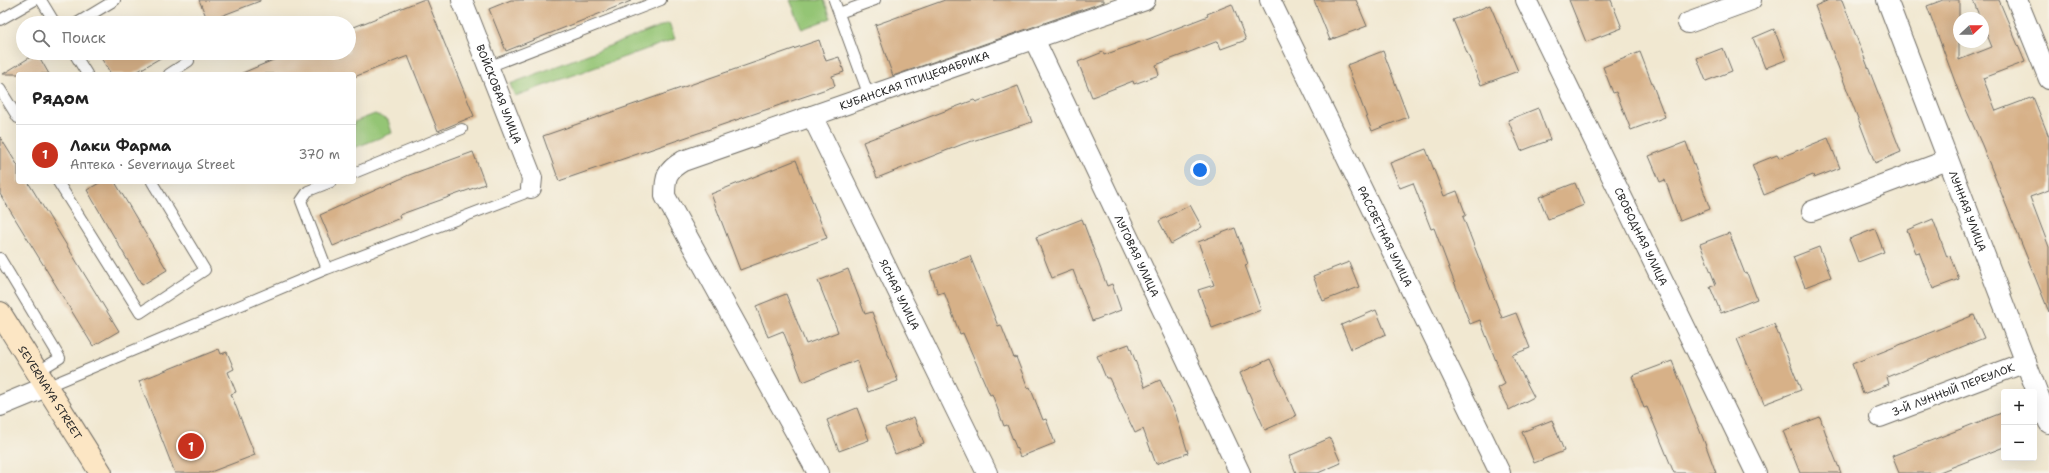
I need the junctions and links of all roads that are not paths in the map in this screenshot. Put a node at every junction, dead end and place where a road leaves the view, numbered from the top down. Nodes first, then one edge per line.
1 (35, 0) edge
2 (41, 0) edge
3 (116, 0) edge
4 (463, 0) edge
5 (661, 0) edge
6 (834, 0) edge
7 (875, 0) edge
8 (1145, 0) edge
9 (1270, 0) edge
10 (1526, 0) edge
11 (1751, 0) edge
12 (1887, 0) edge
13 (2017, 0) edge
14 (839, 13) junction
15 (51, 16) edge
16 (89, 16) edge
17 (0, 20) edge
18 (1688, 23) dead end
19 (1034, 39) junction
20 (78, 60) edge
21 (189, 61) dead end
22 (488, 67) junction
23 (85, 72) edge
24 (172, 72) edge
25 (2049, 79) edge
26 (0, 89) edge
27 (869, 96) junction
28 (16, 115) edge
29 (812, 116) junction
30 (462, 129) dead end
31 (1948, 160) junction
32 (356, 171) edge
33 (59, 184) edge
34 (153, 184) edge
35 (325, 184) edge
36 (531, 188) joint
37 (1812, 211) dead end
38 (0, 258) edge
39 (327, 269) junction
40 (0, 313) edge
41 (2026, 362) junction
42 (41, 379) junction
43 (0, 406) edge
44 (1880, 417) dead end
45 (2049, 423) edge
46 (101, 473) edge
47 (818, 473) edge
48 (987, 473) edge
49 (1240, 473) edge
50 (1500, 473) edge
51 (1756, 473) edge

1 - 17 lane
2 - 15 lane
3 - 16 lane
4 - 22 street, ВОЙСКОВАЯ УЛИЦА
5 - 22 lane
6 - 14 lane
7 - 14 lane
8 - 19 street, КУБАНСКАЯ ПТИЦЕФАБРИКА
9 - 50 street, РАССВЕТНАЯ УЛИЦА
10 - 51 street, СВОБОДНАЯ УЛИЦА
11 - 18 street
12 - 31 street, ЛУННАЯ УЛИЦА
13 - 25 street
14 - 27 lane
19 - 27 street, КУБАНСКАЯ ПТИЦЕФАБРИКА
19 - 49 street, ЛУГОВАЯ УЛИЦА
20 - 23 lane
21 - 24 lane
22 - 36 street, ВОЙСКОВАЯ УЛИЦА
26 - 28 lane
27 - 29 street, КУБАНСКАЯ ПТИЦЕФАБРИКА
29 - 47 street, КУБАНСКАЯ ПТИЦЕФАБРИКА
29 - 48 street, ЯСНАЯ УЛИЦА
30 - 32 lane
31 - 37 street
31 - 41 street, ЛУННАЯ УЛИЦА
33 - 34 lane
35 - 39 lane
36 - 39 lane
38 - 42 lane
39 - 42 lane
40 - 42 street, SEVERNAYA STREET
41 - 44 street, 3-Й ЛУННЫЙ ПЕРЕУЛОК
41 - 45 street, ЛУННАЯ УЛИЦА
42 - 43 street
42 - 46 street, SEVERNAYA STREET

